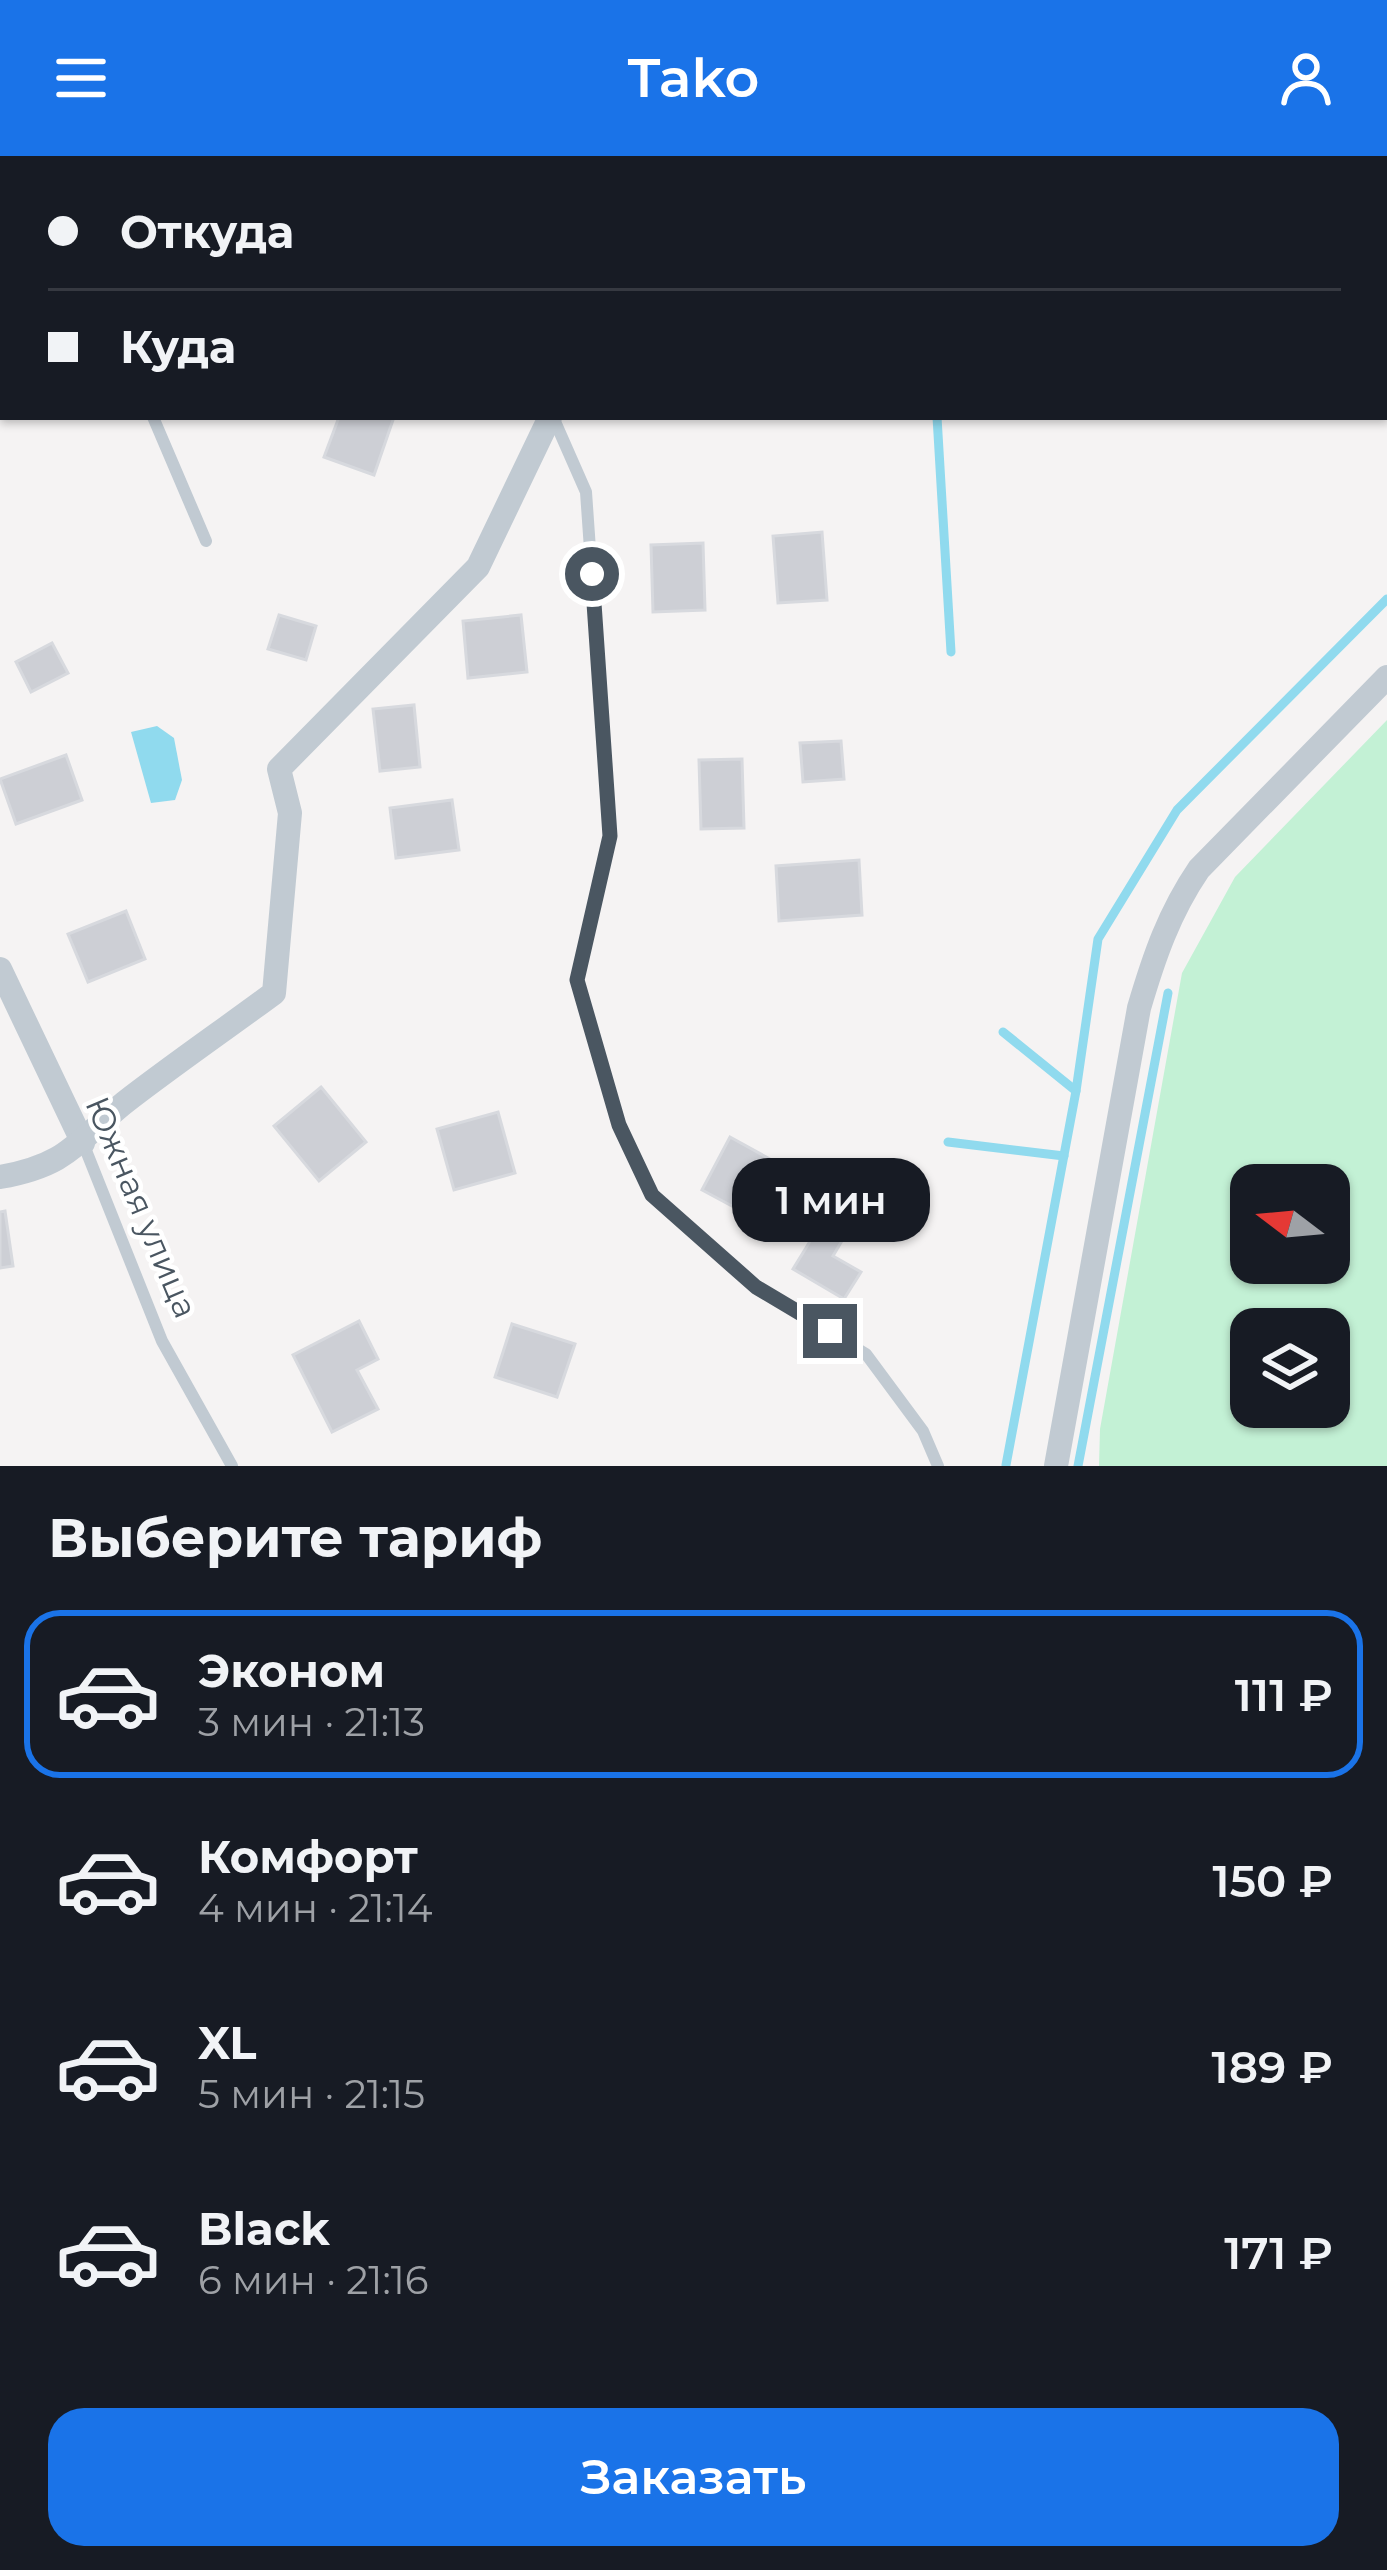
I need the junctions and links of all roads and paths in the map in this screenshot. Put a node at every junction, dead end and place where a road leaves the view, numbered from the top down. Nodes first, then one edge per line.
1 (154, 420) edge
2 (550, 420) edge
3 (552, 420) edge
4 (206, 541) dead end
5 (1387, 677) edge
6 (0, 969) edge
7 (83, 1142) junction
8 (0, 1177) edge
9 (232, 1466) edge
10 (938, 1466) edge
11 (1056, 1466) edge

1 - 4 lane
2 - 7 street
3 - 10 lane
5 - 11 street
6 - 7 street, Южная улица
7 - 8 street
7 - 9 lane, Южная улица

